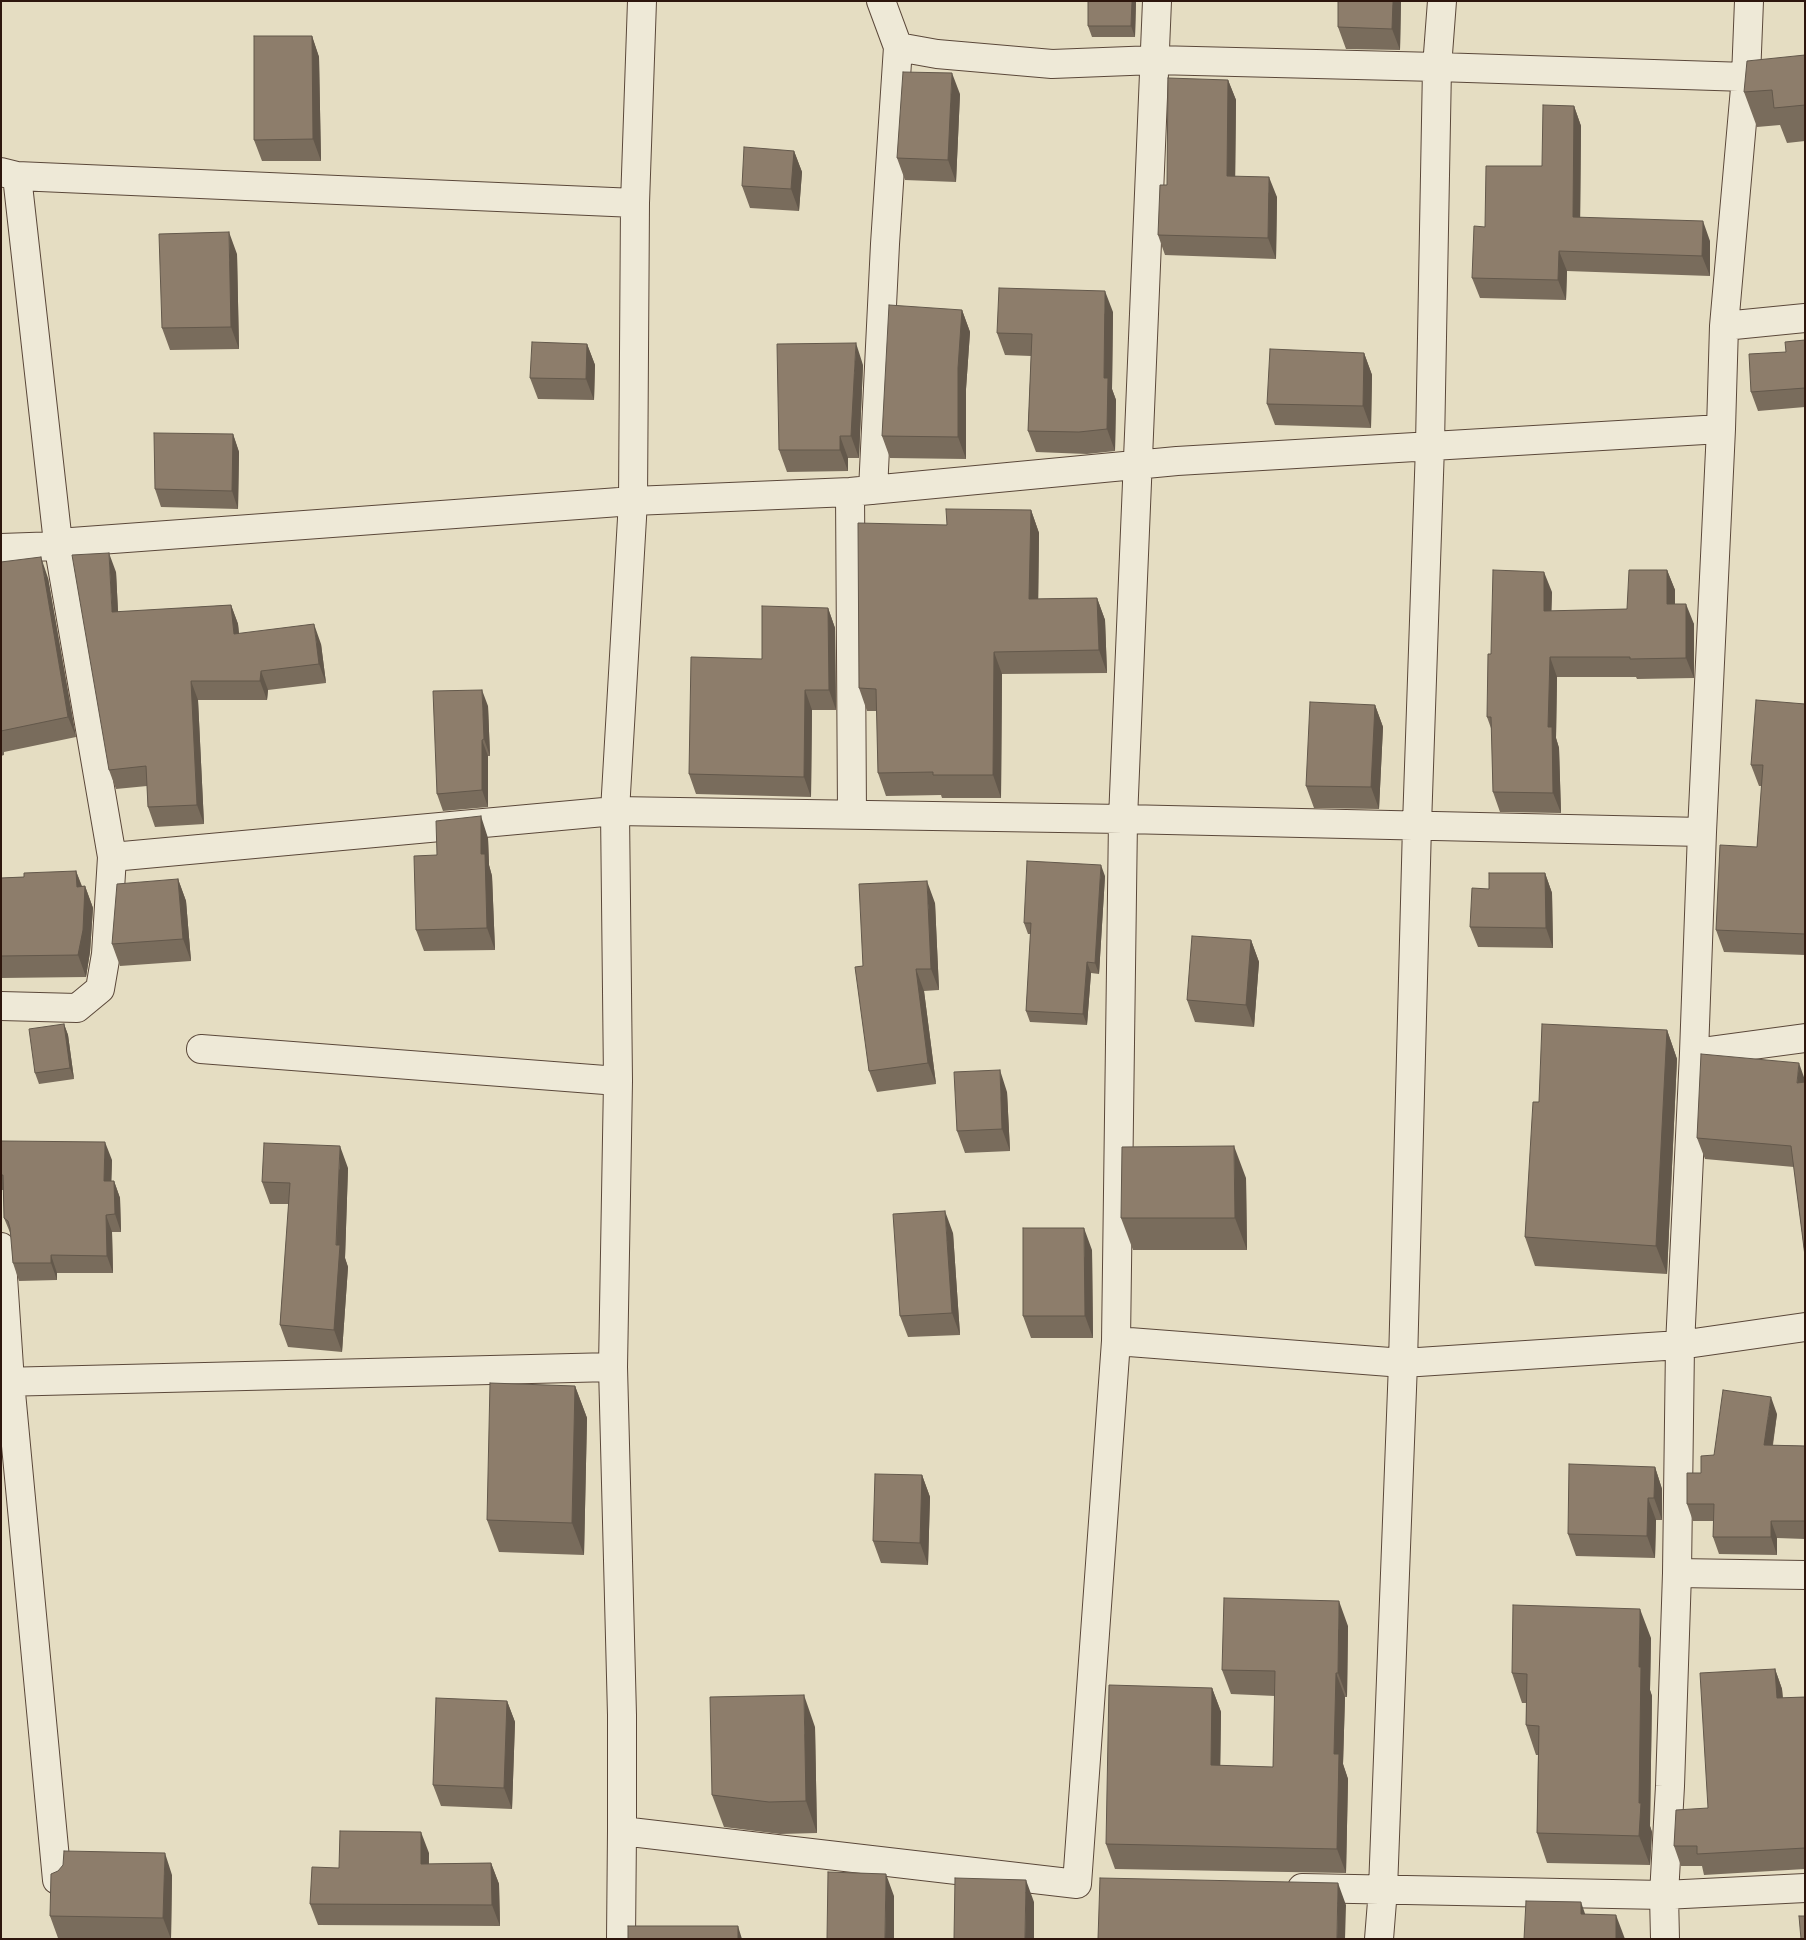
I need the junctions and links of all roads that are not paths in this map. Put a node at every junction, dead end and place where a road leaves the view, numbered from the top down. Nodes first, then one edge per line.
1 (642, 1) edge
2 (881, 1) edge
3 (1157, 1) edge
4 (1442, 1) edge
5 (1749, 1) edge
6 (898, 46) junction
7 (1155, 60) junction
8 (1437, 66) junction
9 (1746, 77) junction
10 (9, 174) edge
11 (635, 202) junction
12 (1805, 318) edge
13 (1724, 326) junction
14 (1721, 429) junction
15 (1430, 446) junction
16 (1137, 465) junction
17 (862, 490) junction
18 (634, 501) junction
19 (58, 545) junction
20 (1, 548) edge
21 (615, 811) junction
22 (852, 814) junction
23 (1123, 819) junction
24 (1417, 825) junction
25 (1702, 832) junction
26 (112, 857) junction
27 (1, 1006) edge
28 (1805, 1038) edge
29 (201, 1049) dead end
30 (1694, 1053) junction
31 (618, 1081) junction
32 (1, 1247) edge
33 (1805, 1327) edge
34 (1116, 1342) junction
35 (1680, 1345) junction
36 (1403, 1363) junction
37 (613, 1367) junction
38 (5, 1382) edge
39 (1677, 1574) junction
40 (1805, 1575) edge
41 (622, 1831) junction
42 (57, 1880) edge
43 (1077, 1884) junction
44 (1106, 1884) edge
45 (1274, 1888) edge
46 (1805, 1888) edge
47 (1383, 1889) junction
48 (1664, 1895) junction
49 (621, 1939) edge
50 (1378, 1939) edge
51 (1665, 1939) edge

1 - 11 street
2 - 6 street
3 - 7 street
4 - 8 street
5 - 9 street
6 - 7 street
6 - 17 street
7 - 8 street
7 - 16 street
8 - 9 street
8 - 15 street
9 - 13 street
10 - 11 street
10 - 19 street
11 - 18 street
12 - 13 street
13 - 14 street
14 - 15 street
14 - 25 street
15 - 16 street
15 - 24 street
16 - 17 street
16 - 23 street
17 - 18 street
17 - 22 street
18 - 19 street
18 - 21 street
19 - 20 street
19 - 26 street
21 - 22 street
21 - 26 street
21 - 31 street
22 - 23 street
23 - 24 street
23 - 34 street
24 - 25 street
24 - 36 street
25 - 30 street
26 - 27 street
28 - 30 street
29 - 31 street
30 - 35 street
31 - 37 street
32 - 38 street
33 - 35 street
34 - 36 street
34 - 43 street
35 - 36 street
35 - 39 street
36 - 47 street
37 - 38 street
37 - 41 street
38 - 42 street
39 - 40 street
39 - 48 street
41 - 43 street
41 - 49 street
43 - 44 street
45 - 47 street
46 - 48 street
47 - 48 street
47 - 50 street
48 - 51 street

